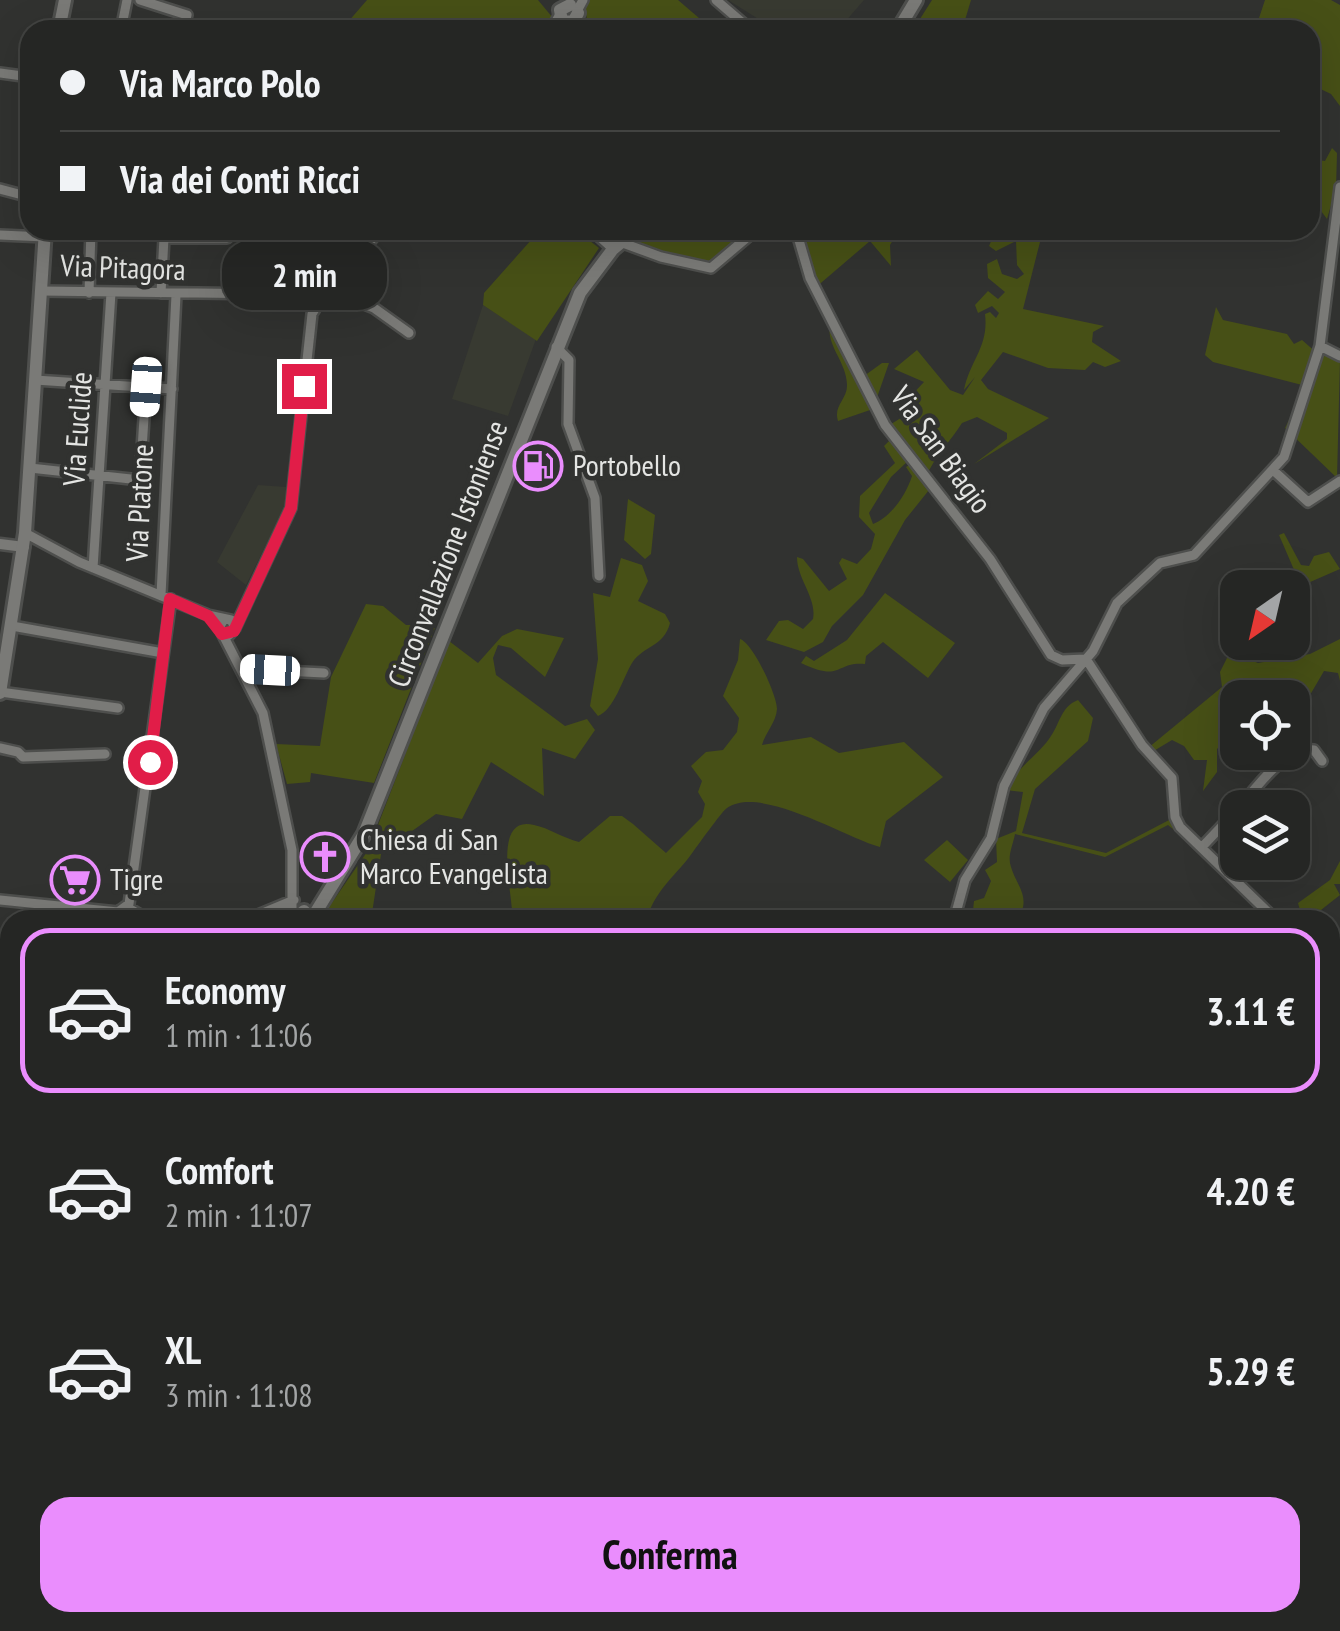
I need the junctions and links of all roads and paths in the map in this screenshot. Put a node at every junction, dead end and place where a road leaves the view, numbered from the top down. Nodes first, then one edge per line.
1 (140, 0) edge
2 (552, 0) edge
3 (716, 0) edge
4 (571, 14) edge
5 (186, 20) edge
6 (739, 20) edge
7 (1340, 187) edge
8 (45, 240) edge
9 (92, 240) edge
10 (164, 240) edge
11 (371, 240) edge
12 (609, 240) edge
13 (623, 240) edge
14 (744, 240) edge
15 (799, 240) edge
16 (617, 245) junction
17 (41, 291) junction
18 (160, 293) junction
19 (89, 294) junction
20 (111, 294) junction
21 (176, 294) junction
22 (324, 294) junction
23 (409, 334) dead end
24 (1320, 346) junction
25 (556, 347) junction
26 (1340, 356) edge
27 (35, 380) junction
28 (106, 384) junction
29 (146, 387) junction
30 (172, 388) junction
31 (30, 468) junction
32 (1274, 471) junction
33 (101, 476) junction
34 (1340, 481) edge
35 (24, 540) junction
36 (0, 544) edge
37 (94, 568) junction
38 (599, 576) dead end
39 (166, 597) junction
40 (12, 626) junction
41 (226, 627) junction
42 (162, 654) junction
43 (1086, 658) junction
44 (242, 668) junction
45 (2, 673) edge
46 (324, 673) dead end
47 (0, 692) edge
48 (118, 708) dead end
49 (0, 748) edge
50 (106, 754) dead end
51 (1322, 761) dead end
52 (1254, 790) edge
53 (1220, 827) edge
54 (1202, 846) junction
55 (0, 900) edge
56 (126, 907) junction
57 (98, 910) edge
58 (121, 910) edge
59 (131, 910) edge
60 (302, 910) edge
61 (305, 910) edge
62 (957, 910) edge
63 (1266, 910) edge

1 - 5 street
2 - 4 main road
3 - 6 street
7 - 24 street
8 - 17 main road
9 - 19 street
10 - 18 street
11 - 22 street
12 - 16 street
13 - 16 main road, Circonvallazione Istoniense
14 - 16 street
15 - 43 street, Via San Biagio
16 - 25 main road, Circonvallazione Istoniense
17 - 19 street, Via Pitagora
17 - 27 main road
18 - 20 street, Via Pitagora
18 - 21 street, Via Pitagora
19 - 20 street, Via Pitagora
20 - 28 street, Via Euclide
21 - 22 street, Via Pitagora
21 - 30 street, Via Platone
22 - 23 street, Via Pitagora
22 - 41 street
24 - 26 street
24 - 32 street
25 - 38 street
25 - 61 main road, Circonvallazione Istoniense
27 - 28 street
27 - 31 main road
28 - 29 street
28 - 33 street, Via Euclide
29 - 30 street
29 - 33 street
30 - 39 street, Via Platone
31 - 33 street
31 - 35 main road
32 - 34 street
32 - 43 street
33 - 37 street, Via Euclide
35 - 36 street
35 - 37 street
35 - 40 main road
37 - 39 street
39 - 41 street
39 - 42 street, Via Platone
40 - 42 street
40 - 45 main road
41 - 44 street
42 - 56 street, Via Platone
43 - 54 street
43 - 62 street
44 - 46 street
44 - 60 street
45 - 47 main road
47 - 48 street
49 - 50 street
51 - 52 street
53 - 54 street
54 - 63 street
55 - 57 street
56 - 58 street
56 - 59 street

